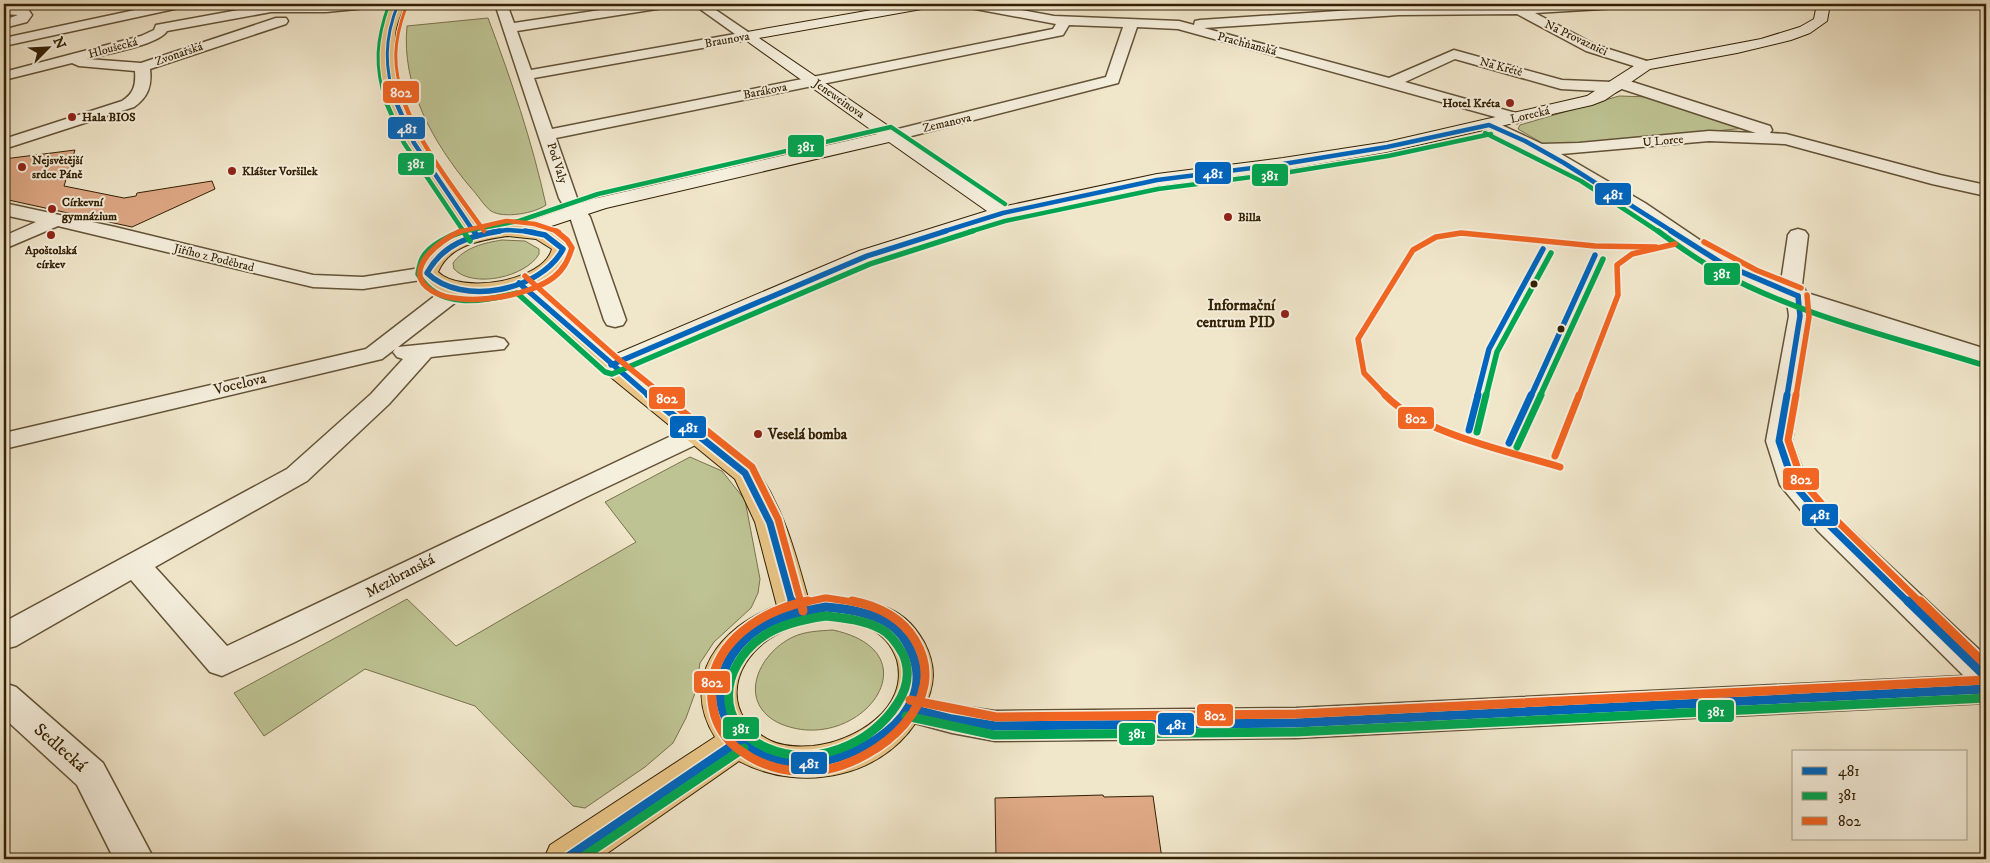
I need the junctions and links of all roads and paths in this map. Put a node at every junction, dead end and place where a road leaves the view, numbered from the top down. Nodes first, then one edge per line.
1 (35, 4) edge
2 (179, 4) edge
3 (367, 4) edge
4 (398, 4) edge
5 (501, 4) edge
6 (663, 4) edge
7 (699, 4) edge
8 (927, 4) edge
9 (970, 4) edge
10 (1618, 4) edge
11 (1823, 4) edge
12 (1394, 7) edge
13 (1515, 7) edge
14 (326, 8) junction
15 (8, 11) edge
16 (117, 18) junction
17 (1065, 21) junction
18 (4, 24) edge
19 (1131, 24) junction
20 (1179, 25) junction
21 (161, 28) junction
22 (511, 28) junction
23 (747, 36) junction
24 (4, 42) edge
25 (68, 60) junction
26 (1644, 65) junction
27 (142, 66) junction
28 (527, 75) junction
29 (4, 76) edge
30 (813, 81) junction
31 (1391, 83) junction
32 (1618, 85) junction
33 (1517, 118) junction
34 (1489, 125) junction
35 (547, 135) junction
36 (892, 136) junction
37 (1786, 139) junction
38 (4, 144) edge
39 (1541, 149) junction
40 (1986, 190) edge
41 (4, 209) edge
42 (575, 212) junction
43 (1002, 213) junction
44 (54, 221) junction
45 (521, 230) junction
46 (1798, 234) dead end
47 (477, 236) junction
48 (4, 244) edge
49 (427, 273) junction
50 (518, 283) junction
51 (457, 290) junction
52 (1798, 296) junction
53 (615, 320) dead end
54 (496, 344) dead end
55 (423, 351) junction
56 (374, 354) junction
57 (1986, 357) edge
58 (611, 365) junction
59 (697, 434) junction
60 (4, 441) edge
61 (134, 564) junction
62 (796, 612) junction
63 (4, 637) edge
64 (1986, 677) edge
65 (1986, 689) edge
66 (4, 697) edge
67 (908, 708) junction
68 (739, 741) junction
69 (134, 859) edge
70 (565, 859) edge

1 - 15 street
2 - 16 street
3 - 14 street, Hloušecká
4 - 47 main road
5 - 22 street, Pod Valy
6 - 22 street
7 - 23 street, Jeneweinova
8 - 23 street, Braunova
9 - 17 street, Prachňanská
10 - 13 street
11 - 26 street, Lorecká
12 - 13 street
12 - 20 street
13 - 26 street, Na Provaznici
14 - 21 street, Hloušecká
14 - 27 street, Zvonařská
15 - 18 street
16 - 21 street, Hloušecká
16 - 24 street
17 - 19 street, Prachňanská
17 - 30 street, Barákova
19 - 20 street, Prachňanská
19 - 36 street, Zemanova
20 - 31 street, Prachňanská
21 - 25 street, Hloušecká
22 - 28 street, Pod Valy
23 - 28 street, Braunova
23 - 30 street, Jeneweinova
25 - 27 street
25 - 29 street, Hloušecká
26 - 32 street, Lorecká
27 - 38 street, Zvonařská
28 - 35 street, Pod Valy
30 - 35 street, Barákova
30 - 36 street, Jeneweinova
31 - 32 street, Na Krétě
31 - 33 street, Prachňanská
32 - 33 street, Lorecká
32 - 37 street, U Lorce
33 - 34 street, Lorecká
34 - 39 street
34 - 43 street, Lorecká
35 - 42 street, Pod Valy
36 - 42 street, Zemanova
36 - 43 street, Jeneweinova
37 - 39 street, U Lorce
37 - 40 street, U Lorce
39 - 52 street
41 - 44 street, Jiřího z Poděbrad
42 - 45 street, Zemanova
42 - 53 street, Pod Valy
43 - 58 street, Lorecká
44 - 48 street
44 - 49 street, Jiřího z Poděbrad
45 - 47 main road
45 - 50 main road
46 - 52 street
47 - 49 main road
49 - 51 main road
50 - 51 main road
50 - 58 main road
51 - 56 street, Vocelova
52 - 57 street
52 - 64 street
54 - 55 street
55 - 56 street
55 - 61 street
56 - 60 street, Vocelova
58 - 59 main road
59 - 61 street, Mezibranská
59 - 62 main road
61 - 63 street
62 - 67 main road
62 - 68 main road
65 - 67 street
66 - 69 street, Sedlecká
67 - 68 main road
68 - 70 main road

